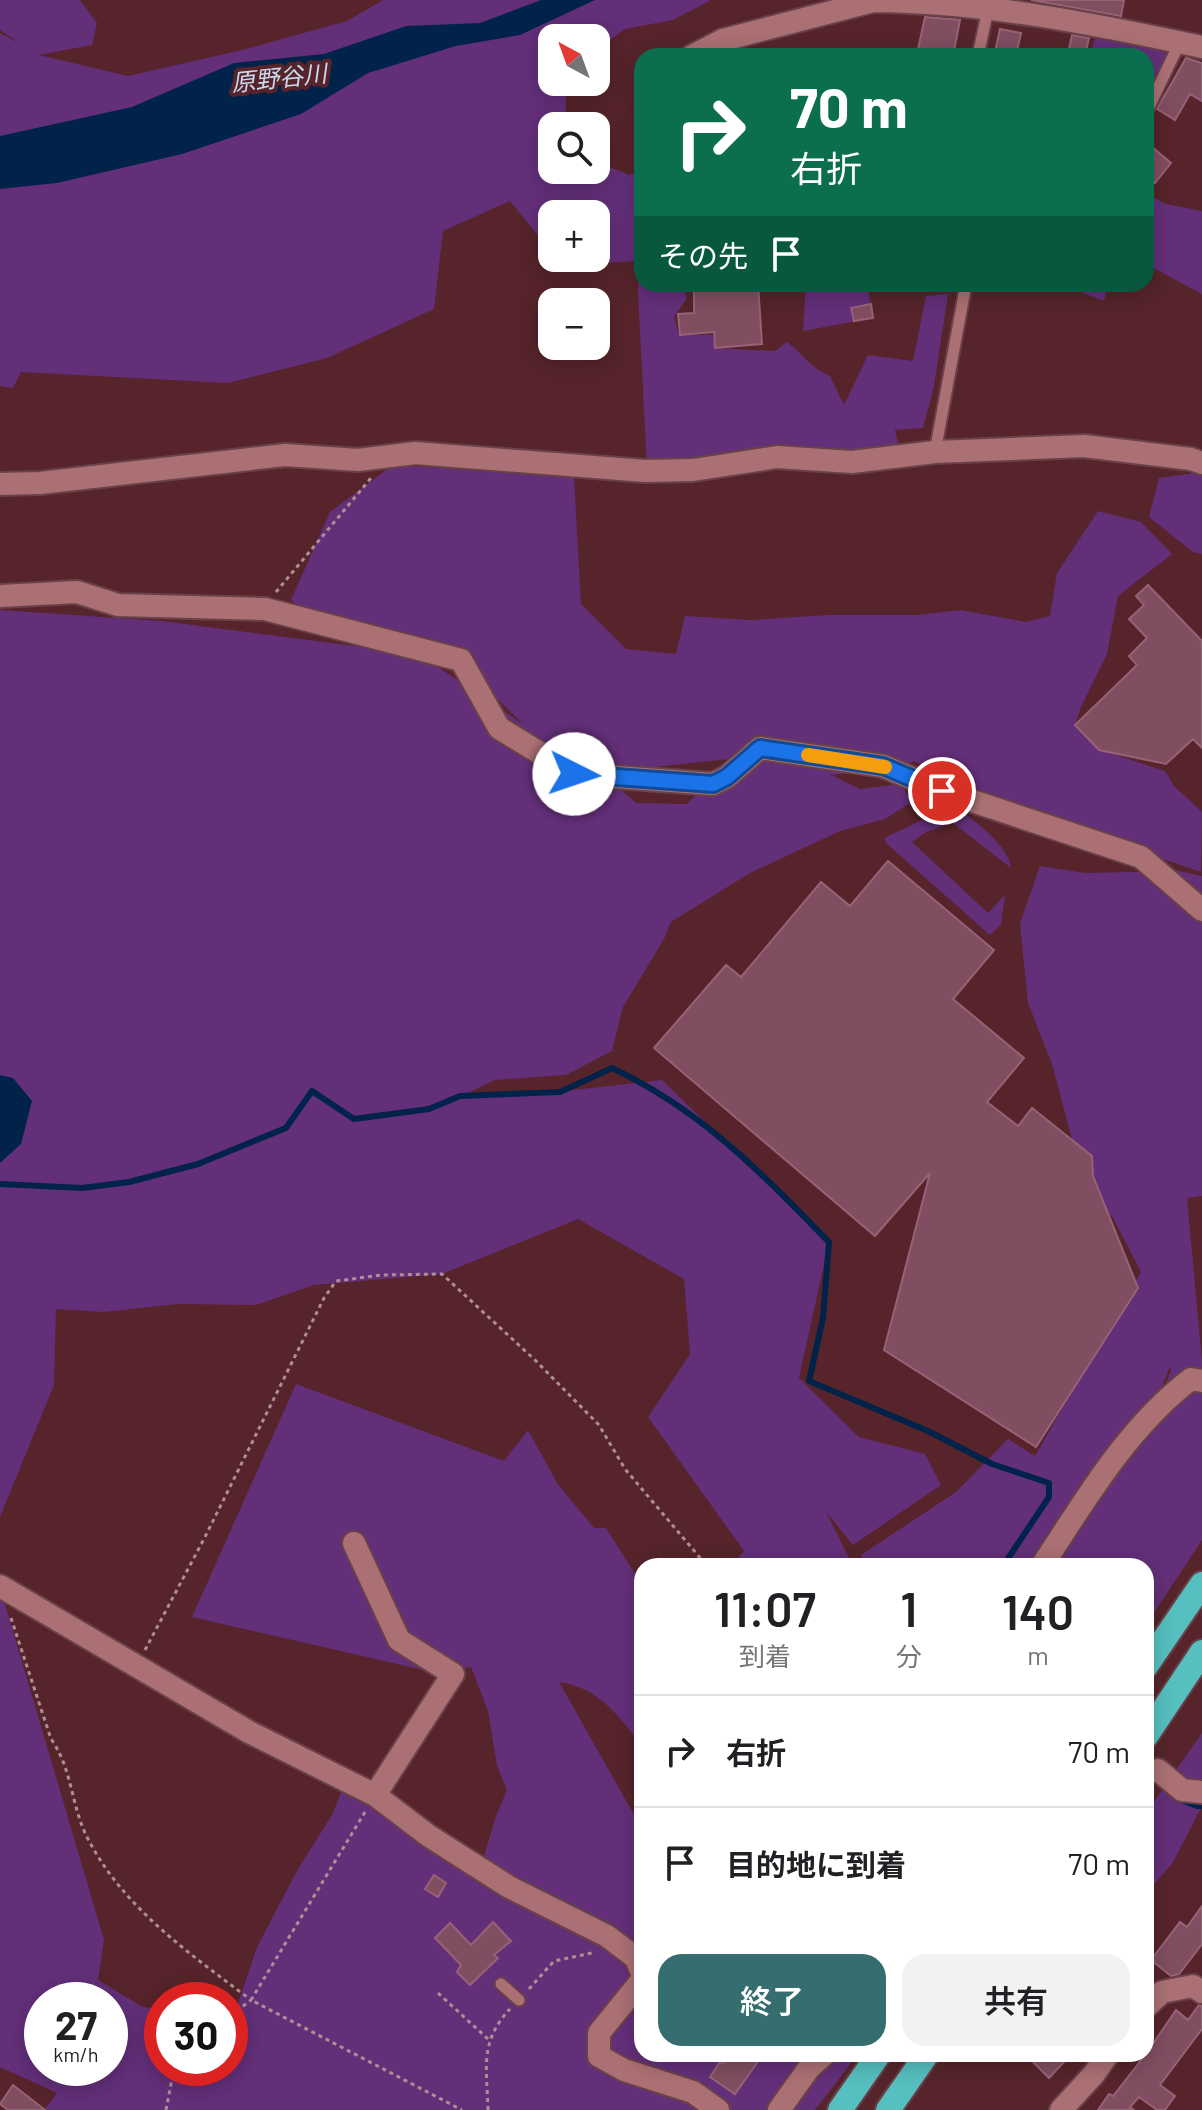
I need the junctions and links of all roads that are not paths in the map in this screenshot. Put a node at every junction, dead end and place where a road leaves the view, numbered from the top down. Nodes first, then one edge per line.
1 (876, 0) edge
2 (988, 9) junction
3 (1191, 44) edge
4 (708, 48) edge
5 (980, 48) edge
6 (1154, 101) edge
7 (965, 292) edge
8 (935, 452) junction
9 (1202, 463) edge
10 (0, 484) edge
11 (0, 596) edge
12 (1202, 910) edge
13 (1202, 1381) edge
14 (354, 1543) dead end
15 (1047, 1558) edge
16 (1202, 1584) edge
17 (0, 1587) edge
18 (1202, 1652) edge
19 (1154, 1654) edge
20 (1154, 1724) edge
21 (1158, 1770) dead end
22 (1202, 1792) edge
23 (375, 1795) junction
24 (634, 1957) edge
25 (501, 1984) dead end
26 (634, 1987) edge
27 (1202, 1992) edge
28 (519, 2000) dead end
29 (1154, 2000) edge
30 (816, 2062) edge
31 (873, 2062) edge
32 (921, 2062) edge
33 (1102, 2062) edge
34 (718, 2110) edge
35 (779, 2110) edge
36 (840, 2110) edge
37 (888, 2110) edge
38 (1061, 2110) edge

1 - 2 street
1 - 4 street
2 - 3 street
2 - 5 lane
3 - 6 lane
7 - 8 lane
8 - 9 street
8 - 10 street
11 - 12 street
13 - 15 street
14 - 23 street
16 - 19 highway
17 - 23 street
18 - 20 highway
21 - 22 street
23 - 24 street
25 - 28 lane
26 - 34 street
27 - 29 street
30 - 35 street
31 - 36 highway
32 - 37 highway
33 - 38 street

